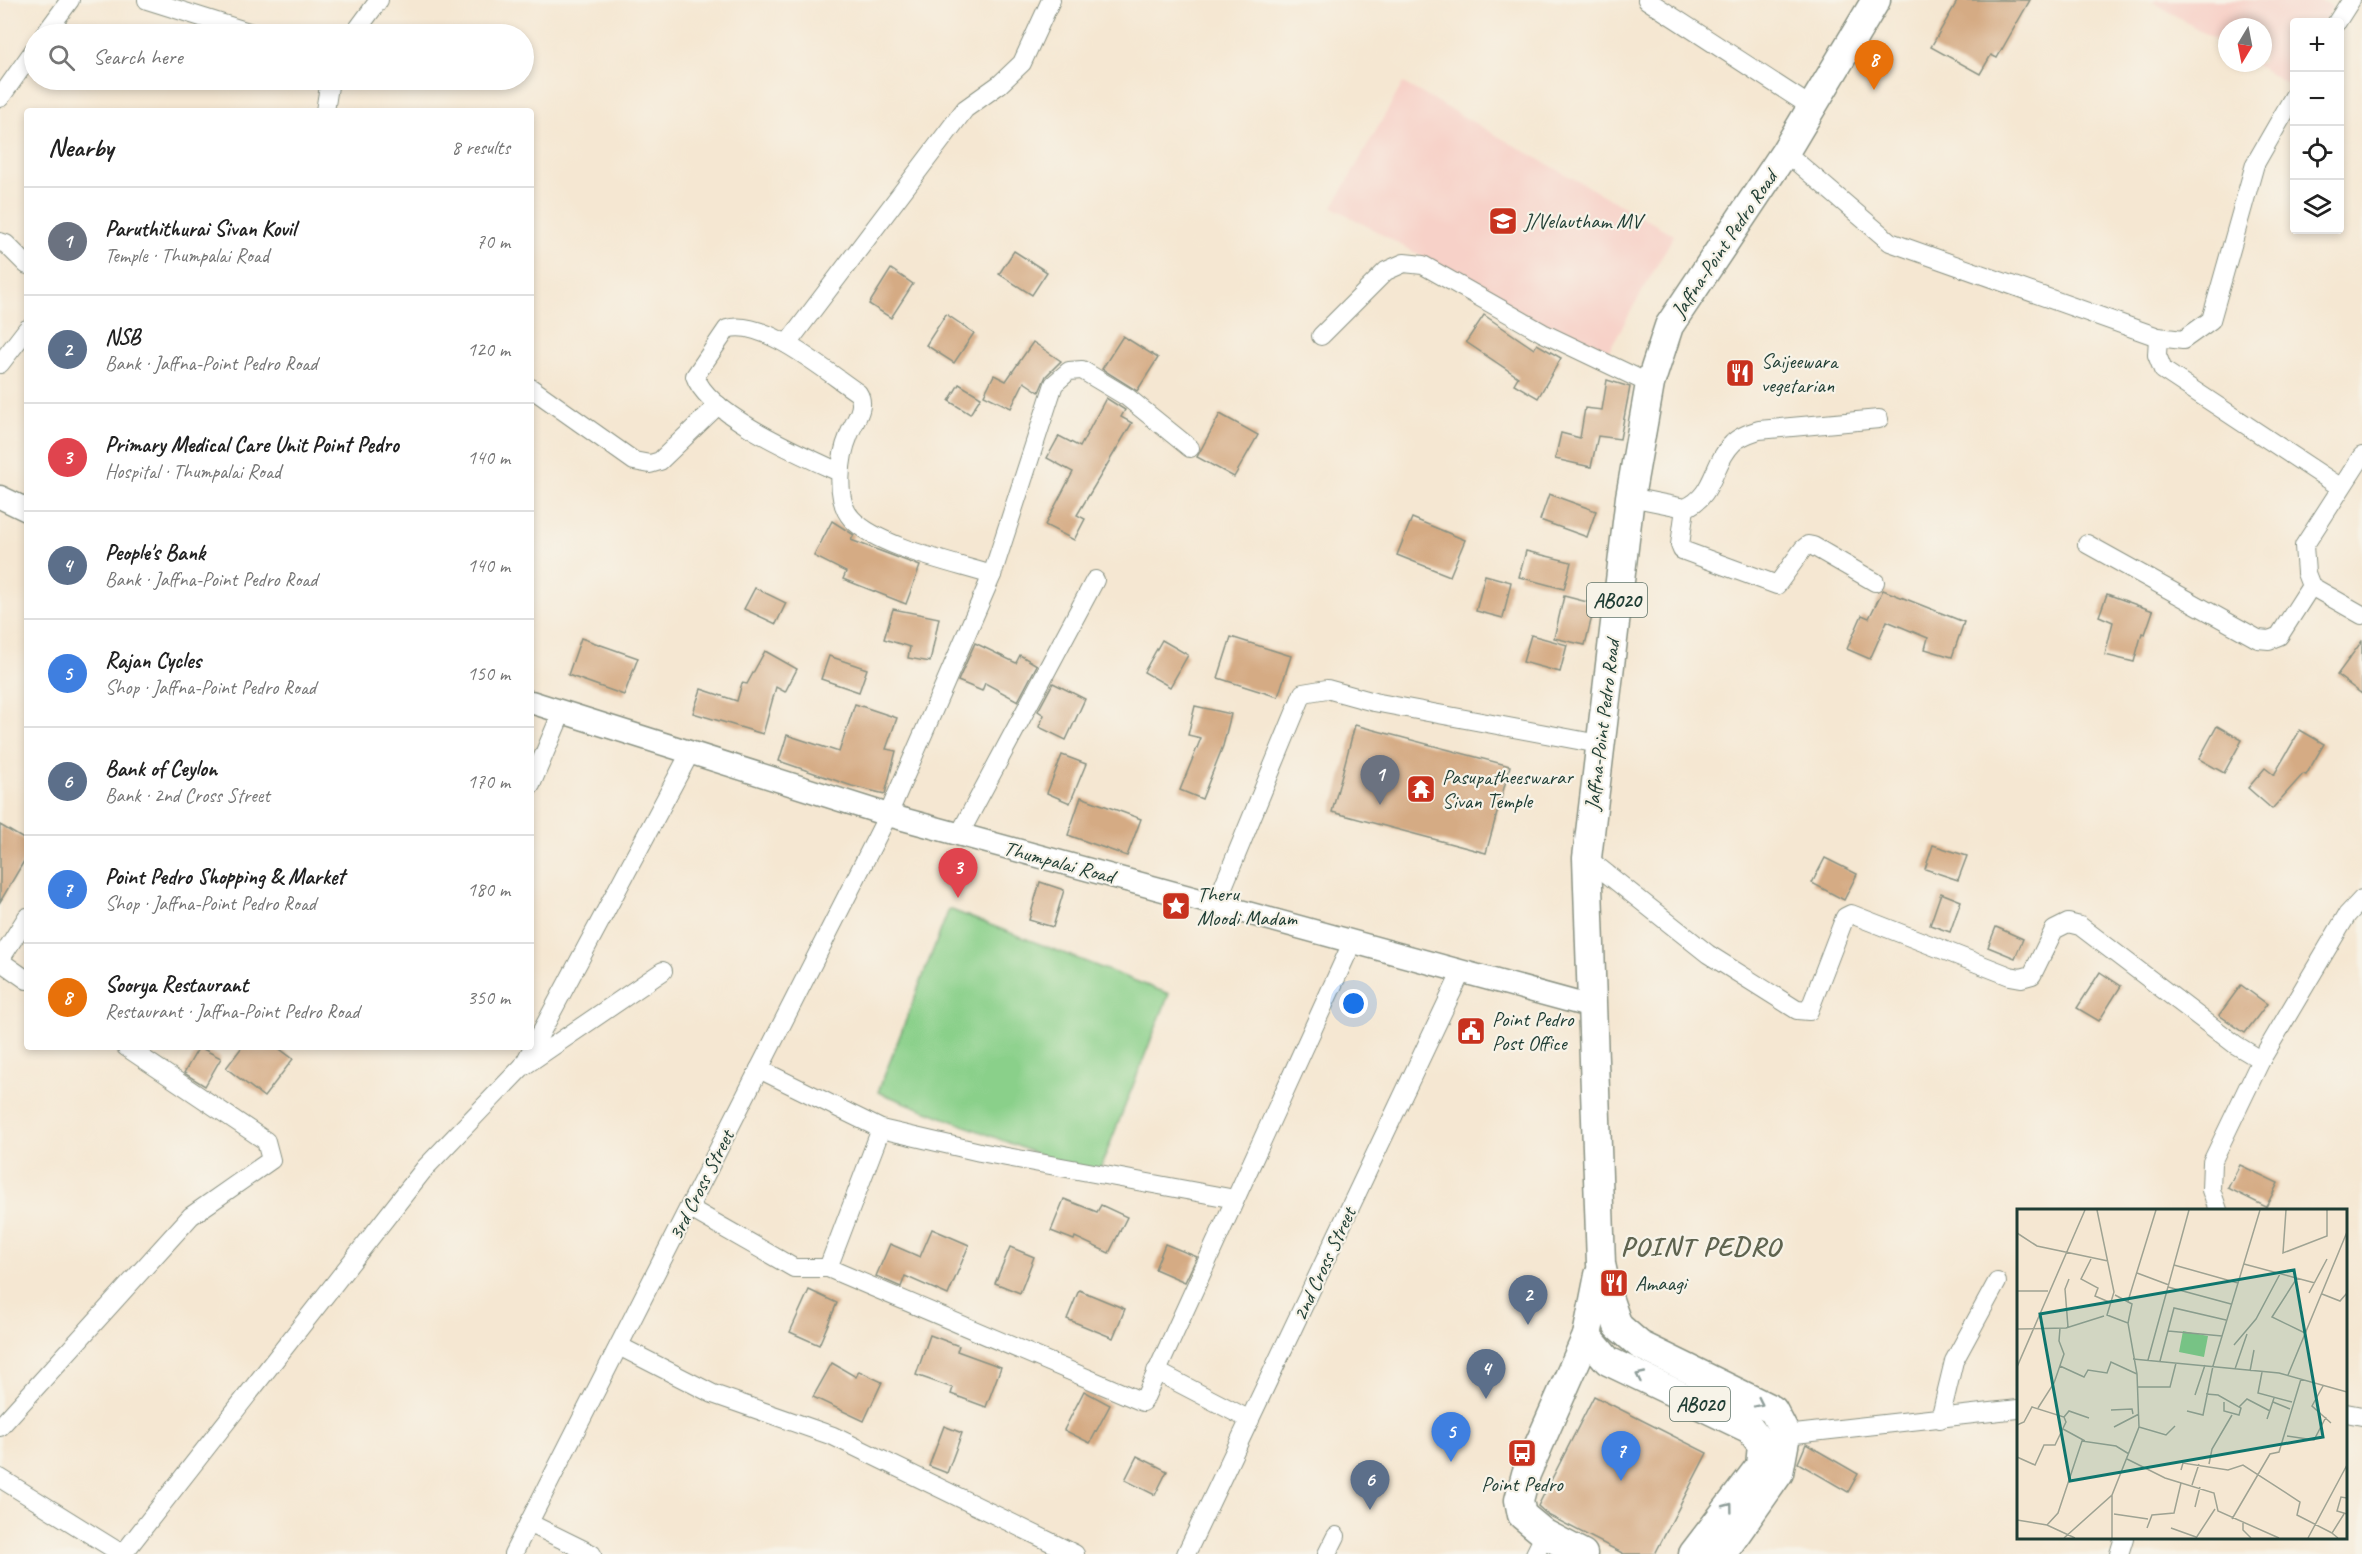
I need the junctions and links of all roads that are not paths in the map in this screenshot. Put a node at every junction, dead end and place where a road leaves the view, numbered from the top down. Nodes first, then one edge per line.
1 (70, 0) edge
2 (147, 0) edge
3 (379, 0) edge
4 (1052, 0) edge
5 (1647, 0) edge
6 (1876, 0) edge
7 (2351, 0) edge
8 (2340, 18) edge
9 (52, 24) edge
10 (223, 24) edge
11 (361, 24) edge
12 (24, 64) edge
13 (328, 90) edge
14 (0, 98) edge
15 (2290, 104) edge
16 (325, 108) edge
17 (1812, 108) junction
18 (1785, 152) junction
19 (0, 242) edge
20 (24, 262) edge
21 (24, 333) edge
22 (1321, 336) dead end
23 (2158, 337) junction
24 (787, 344) junction
25 (0, 364) edge
26 (1650, 384) junction
27 (534, 390) edge
28 (718, 405) junction
29 (1879, 419) dead end
30 (1190, 448) dead end
31 (2362, 456) edge
32 (838, 472) junction
33 (2340, 487) junction
34 (0, 497) edge
35 (1630, 497) junction
36 (1685, 508) junction
37 (24, 509) edge
38 (2087, 544) dead end
39 (992, 575) junction
40 (1095, 580) dead end
41 (1875, 582) dead end
42 (2311, 586) junction
43 (2362, 615) edge
44 (534, 703) edge
45 (562, 712) junction
46 (1599, 744) junction
47 (690, 753) junction
48 (534, 778) edge
49 (888, 815) junction
50 (959, 834) junction
51 (1587, 858) junction
52 (2362, 899) edge
53 (1216, 904) junction
54 (24, 922) edge
55 (1352, 943) junction
56 (0, 961) edge
57 (663, 971) dead end
58 (1461, 973) junction
59 (24, 978) edge
60 (1592, 1007) junction
61 (534, 1044) edge
62 (130, 1050) edge
63 (531, 1050) edge
64 (2261, 1060) junction
65 (521, 1068) junction
66 (759, 1069) junction
67 (881, 1129) junction
68 (1235, 1199) junction
69 (689, 1208) junction
70 (2218, 1209) edge
71 (1601, 1264) junction
72 (828, 1268) junction
73 (1997, 1282) dead end
74 (1587, 1336) junction
75 (619, 1346) junction
76 (1156, 1371) junction
77 (2017, 1409) edge
78 (2347, 1413) edge
79 (2362, 1416) edge
80 (1940, 1419) junction
81 (1250, 1420) junction
82 (0, 1427) edge
83 (1786, 1435) junction
84 (0, 1478) edge
85 (529, 1523) junction
86 (1336, 1536) dead end
87 (2124, 1539) edge
88 (1540, 1544) edge
89 (123, 1554) edge
90 (513, 1554) edge
91 (592, 1554) edge
92 (1075, 1554) edge
93 (1186, 1554) edge
94 (1327, 1554) edge
95 (1583, 1554) edge
96 (1693, 1554) edge
97 (1722, 1554) edge
98 (2120, 1554) edge

1 - 9 street
2 - 10 street
3 - 11 street
4 - 24 street
5 - 17 street
6 - 17 main road, Jaffna-Point Pedro Road / AB020
7 - 8 street
12 - 14 street
13 - 16 street
15 - 23 street
17 - 18 main road, Jaffna-Point Pedro Road / AB020
18 - 23 street
18 - 26 main road, Jaffna-Point Pedro Road / AB020
19 - 20 street
21 - 25 street
22 - 26 street
23 - 33 street
24 - 28 street
24 - 32 street
26 - 35 main road, Jaffna-Point Pedro Road / AB020
27 - 28 street
28 - 32 street
29 - 36 street
30 - 39 street, 3rd Cross Street
31 - 33 street
32 - 39 street
33 - 42 street
34 - 37 street
35 - 36 street
35 - 46 main road, Jaffna-Point Pedro Road / AB020
36 - 41 street
38 - 42 street
39 - 49 street, 3rd Cross Street
40 - 50 street
42 - 43 street
44 - 45 street, Thumpalai Road
45 - 47 street, Thumpalai Road
45 - 48 street
46 - 51 main road, Jaffna-Point Pedro Road / AB020
46 - 53 street
47 - 49 street, Thumpalai Road
47 - 61 street
49 - 50 street, Thumpalai Road
49 - 66 street, 3rd Cross Street
50 - 53 street, Thumpalai Road
51 - 60 main road, Jaffna-Point Pedro Road / AB020
51 - 64 street
52 - 64 street
53 - 55 street, Thumpalai Road
54 - 56 street
55 - 58 street, Thumpalai Road
55 - 68 street
56 - 59 street
57 - 65 street
58 - 60 street, Thumpalai Road
58 - 81 street, 2nd Cross Street
60 - 71 main road, Jaffna-Point Pedro Road / AB020
62 - 82 street
63 - 65 street
64 - 70 street
65 - 89 street
66 - 67 street
66 - 69 street, 3rd Cross Street
67 - 68 street
67 - 72 street
68 - 76 street
69 - 72 street
69 - 75 street, 3rd Cross Street
71 - 74 main road, Jaffna-Point Pedro Road / AB020
71 -> 83 main road, Jaffna-Point Pedro Road / AB020
72 - 76 street
73 - 80 street
74 - 88 main road, Jaffna-Point Pedro Road / AB020
96 -> 74 main road, AB020
75 - 85 street, 3rd Cross Street
75 - 92 street
76 - 81 street
77 - 80 street
78 - 79 street
80 - 83 street
81 - 93 street, 2nd Cross Street
83 - 97 main road
84 - 89 street
85 - 90 street, 3rd Cross Street
85 - 91 street
86 - 94 street
87 - 98 street
88 - 95 main road, Jaffna-Point Pedro Road / AB020

